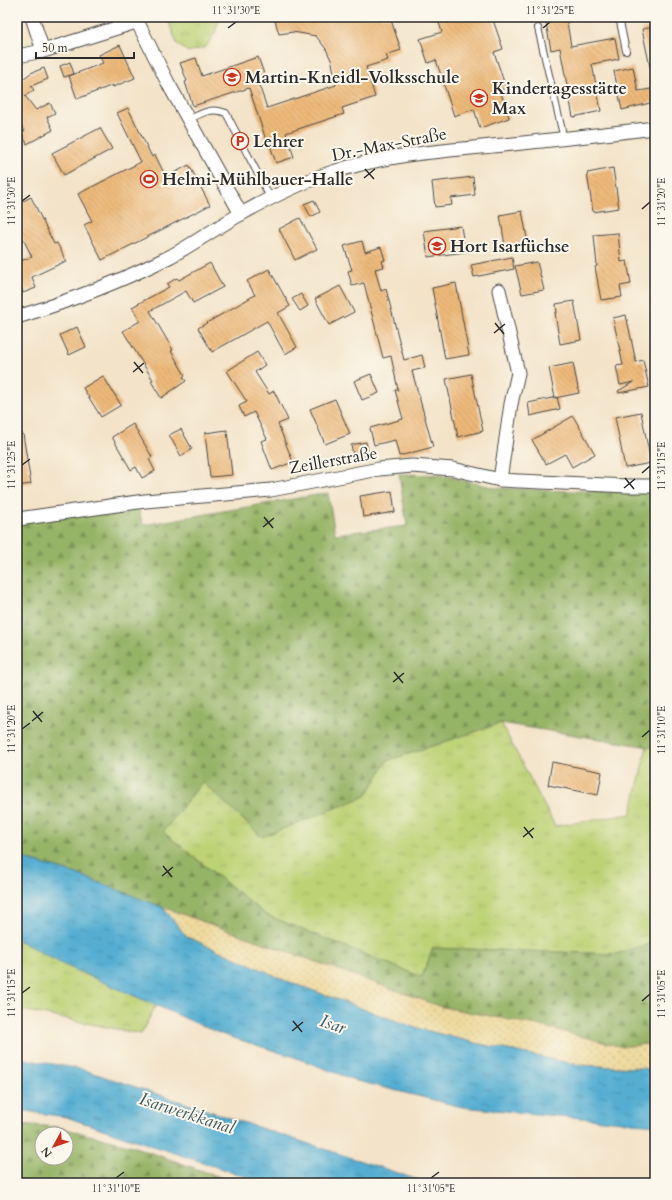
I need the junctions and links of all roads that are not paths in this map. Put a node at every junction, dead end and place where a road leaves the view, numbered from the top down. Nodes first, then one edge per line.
1 (32, 17) edge
2 (619, 17) edge
3 (136, 19) edge
4 (538, 28) dead end
5 (43, 51) junction
6 (626, 51) dead end
7 (17, 56) edge
8 (188, 120) junction
9 (655, 128) edge
10 (564, 139) junction
11 (271, 199) junction
12 (241, 214) junction
13 (500, 290) dead end
14 (17, 317) edge
15 (500, 480) junction
16 (655, 486) edge
17 (18, 519) edge

1 - 5 street
2 - 6 lane
3 - 5 street
3 - 8 street
4 - 10 lane
5 - 7 street
8 - 11 lane
8 - 12 street
9 - 10 street, Dr.-Max-Straße
10 - 11 street, Dr.-Max-Straße
11 - 12 street, Dr.-Max-Straße
12 - 14 street, Dr.-Max-Straße
13 - 15 street
15 - 16 street, Zeillerstraße
15 - 17 street, Zeillerstraße

